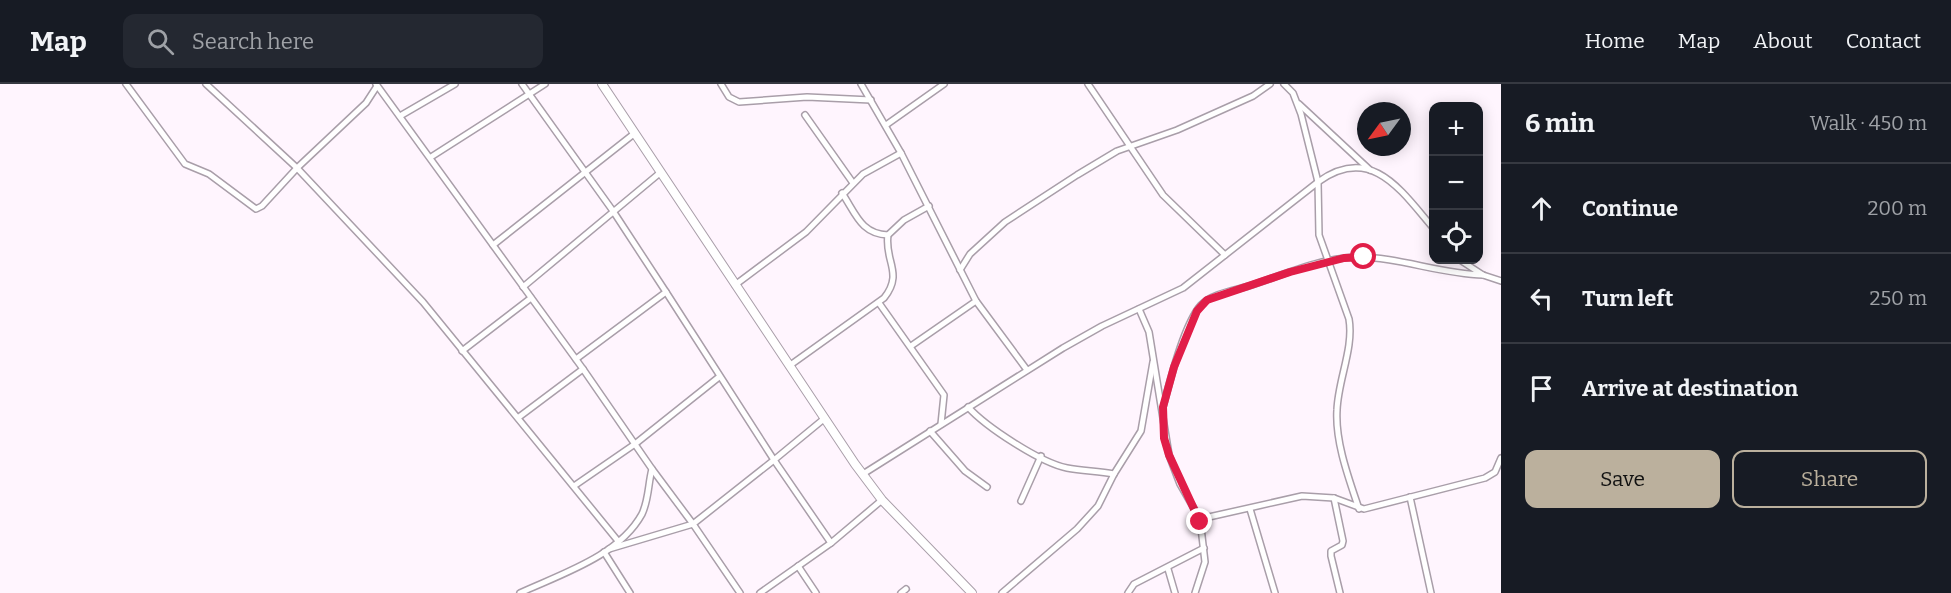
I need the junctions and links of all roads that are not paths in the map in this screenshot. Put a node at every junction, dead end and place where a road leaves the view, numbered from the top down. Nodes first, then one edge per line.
1 (126, 84) edge
2 (206, 84) edge
3 (455, 84) edge
4 (522, 84) edge
5 (545, 84) edge
6 (602, 84) edge
7 (721, 84) edge
8 (861, 84) edge
9 (944, 84) edge
10 (1088, 84) edge
11 (1270, 84) edge
12 (1285, 84) edge
13 (377, 85) edge
14 (529, 94) junction
15 (871, 100) junction
16 (1297, 102) junction
17 (805, 115) dead end
18 (400, 117) junction
19 (886, 126) junction
20 (635, 134) junction
21 (1129, 146) junction
22 (901, 153) junction
23 (431, 157) junction
24 (297, 168) junction
25 (1370, 170) junction
26 (585, 172) junction
27 (661, 172) junction
28 (1317, 182) junction
29 (853, 183) junction
30 (842, 192) junction
31 (929, 206) junction
32 (613, 211) junction
33 (1429, 223) edge
34 (888, 235) junction
35 (493, 245) junction
36 (1224, 255) junction
37 (1330, 261) junction
38 (1466, 264) edge
39 (960, 270) junction
40 (1483, 275) junction
41 (1501, 281) edge
42 (735, 285) junction
43 (523, 287) junction
44 (666, 292) junction
45 (531, 298) junction
46 (976, 301) junction
47 (879, 303) junction
48 (1138, 309) junction
49 (911, 346) junction
50 (462, 351) junction
51 (576, 359) junction
52 (1154, 362) junction
53 (789, 366) junction
54 (583, 369) junction
55 (1027, 370) junction
56 (719, 377) junction
57 (968, 407) junction
58 (1163, 407) junction
59 (519, 417) junction
60 (825, 418) junction
61 (940, 424) junction
62 (930, 431) junction
63 (635, 444) junction
64 (1041, 456) junction
65 (1501, 458) edge
66 (774, 460) junction
67 (652, 469) junction
68 (863, 474) junction
69 (1114, 474) junction
70 (574, 486) junction
71 (987, 487) dead end
72 (1410, 497) junction
73 (1334, 498) junction
74 (882, 500) junction
75 (1021, 501) dead end
76 (1250, 509) junction
77 (1359, 509) junction
78 (1200, 519) junction
79 (693, 525) junction
80 (618, 541) junction
81 (831, 543) junction
82 (1204, 548) junction
83 (606, 551) junction
84 (798, 566) junction
85 (1168, 570) junction
86 (520, 593) edge
87 (630, 593) edge
88 (740, 593) edge
89 (760, 593) edge
90 (816, 593) edge
91 (972, 593) edge
92 (1002, 593) edge
93 (1128, 593) edge
94 (1175, 593) edge
95 (1195, 593) edge
96 (1275, 593) edge
97 (1340, 593) edge
98 (1431, 593) edge

1 - 24 street
2 - 24 street
3 - 18 street
4 - 14 street
5 - 14 street
6 - 20 street
7 - 15 street
8 - 15 street
9 - 19 street
10 - 21 street
11 - 21 street
12 - 16 street
13 - 18 street
13 - 24 street
14 - 23 street
14 - 26 street
15 - 19 street
16 - 25 street
16 - 28 street
17 - 29 street
18 - 23 street
19 - 22 street
20 - 26 street
20 - 27 street
21 - 36 street
21 - 39 street
22 - 29 street
22 - 31 street
23 - 35 street
24 - 50 street
25 - 28 street
25 - 33 street
26 - 32 street
26 - 35 street
27 - 32 street
27 - 42 street
28 - 36 street
28 - 37 street
29 - 30 street
30 - 34 street
30 - 42 street
31 - 34 street
31 - 39 street
32 - 43 street
32 - 44 street
34 - 47 street
35 - 43 street
36 - 48 street
37 - 40 street
37 - 58 street
37 - 77 street
38 - 40 street
39 - 46 street
40 - 41 street
42 - 53 street
43 - 45 street
44 - 51 street
44 - 56 street
45 - 50 street
45 - 51 street
46 - 49 street
46 - 55 street
47 - 49 street
47 - 53 street
48 - 52 street
48 - 55 street
49 - 61 street
50 - 59 street
51 - 54 street
52 - 58 street
52 - 69 street
53 - 60 street
54 - 59 street
54 - 63 street
55 - 57 street
56 - 63 street
56 - 66 street
57 - 61 street
57 - 64 street
58 - 78 street
59 - 70 street
60 - 66 street
60 - 68 street
61 - 62 street
62 - 68 street
62 - 71 street
63 - 67 street
63 - 70 street
64 - 69 street
64 - 75 street
65 - 72 street
66 - 79 street
66 - 81 street
67 - 79 street
67 - 80 street
68 - 74 street
69 - 92 street
70 - 80 street
72 - 77 street
72 - 98 street
73 - 76 street
73 - 77 street
73 - 97 street
74 - 81 street
74 - 91 street
76 - 78 street
76 - 96 street
78 - 82 street
79 - 83 street
79 - 88 street
80 - 83 street
81 - 84 street
82 - 85 street
82 - 95 street
83 - 86 street
83 - 87 street
84 - 89 street
84 - 90 street
85 - 93 street
85 - 94 street

